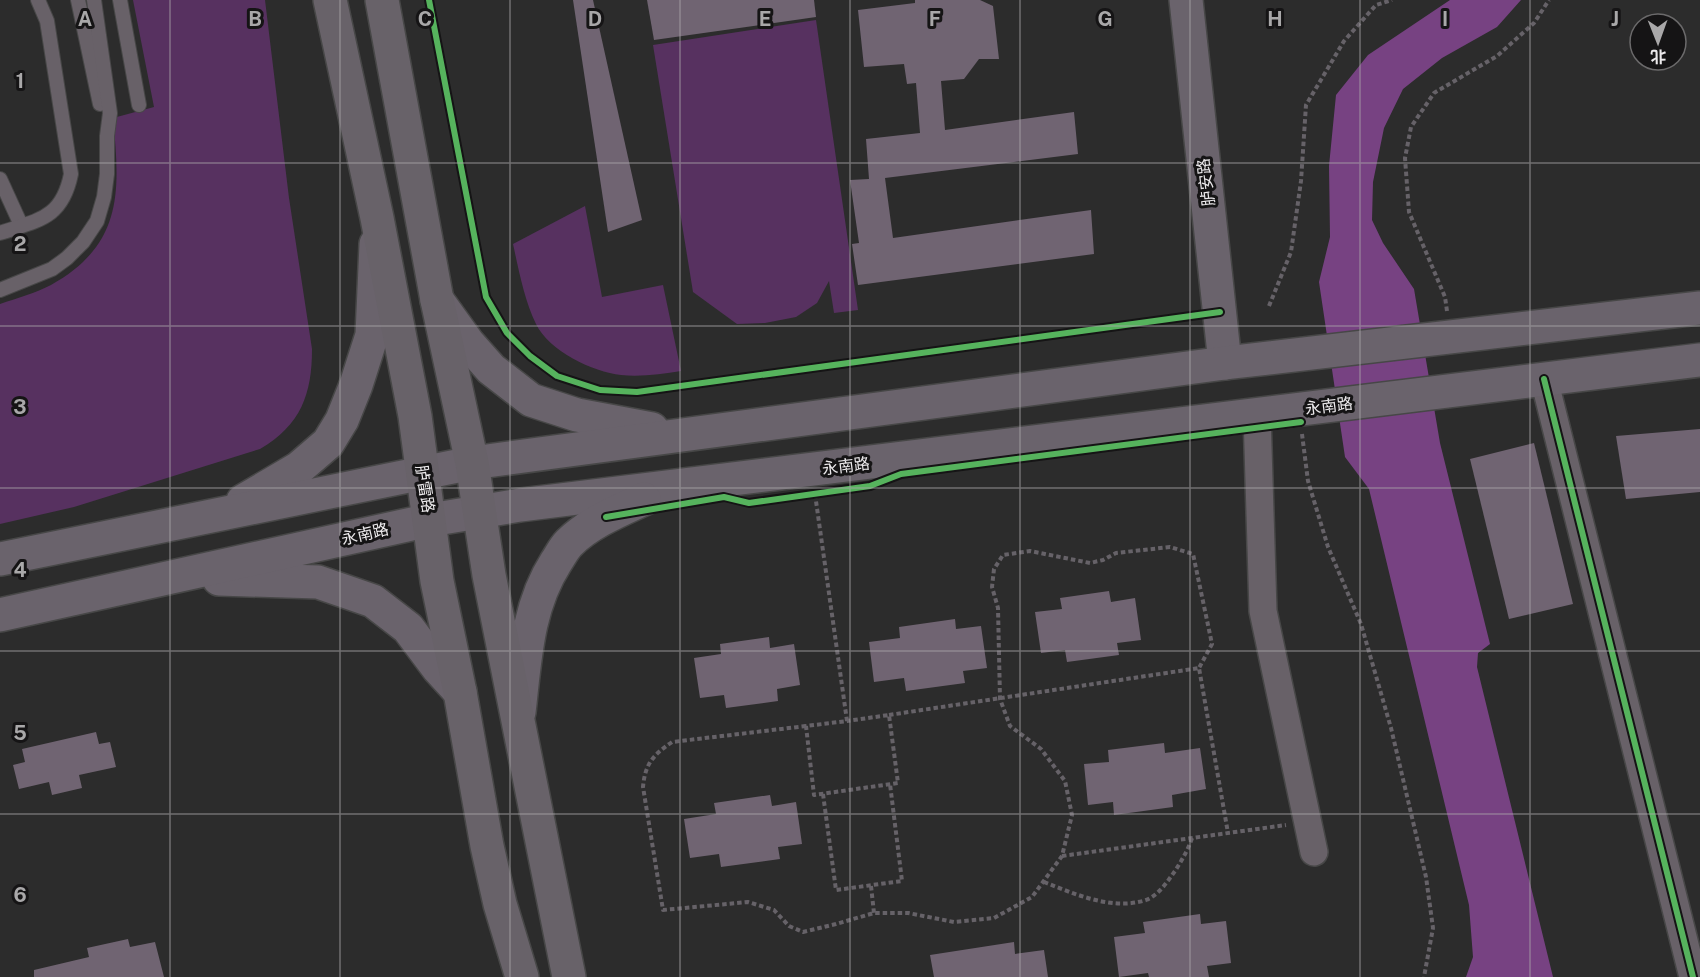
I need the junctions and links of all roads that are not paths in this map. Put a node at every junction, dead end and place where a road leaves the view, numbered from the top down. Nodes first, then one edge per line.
1 (38, 0) edge
2 (78, 0) edge
3 (94, 0) edge
4 (120, 0) edge
5 (330, 0) edge
6 (382, 0) edge
7 (1186, 0) edge
8 (139, 105) dead end
9 (107, 136) junction
10 (0, 179) edge
11 (377, 218) junction
12 (21, 225) junction
13 (0, 233) edge
14 (0, 290) edge
15 (437, 300) junction
16 (1700, 308) edge
17 (1700, 360) edge
18 (1225, 363) junction
19 (1544, 380) junction
20 (1257, 415) junction
21 (699, 433) junction
22 (472, 463) junction
23 (423, 473) junction
24 (669, 488) junction
25 (479, 512) junction
26 (209, 517) junction
27 (430, 519) junction
28 (0, 559) edge
29 (169, 578) junction
30 (0, 615) edge
31 (460, 692) junction
32 (518, 723) junction
33 (1314, 852) dead end
34 (522, 977) edge
35 (569, 977) edge
36 (1693, 977) edge

1 - 12 lane
2 - 9 lane
3 - 9 lane
4 - 8 lane
5 - 11 main road, 胪雷路
6 - 15 main road
7 - 18 main road, 胪安路
9 - 14 lane
10 - 12 lane
11 - 23 main road, 胪雷路
11 - 26 main road
12 - 13 lane
15 - 21 main road
15 - 22 main road
16 - 18 main road
17 - 19 main road, 永南路
18 - 21 main road
19 - 20 main road, 永南路
19 - 36 street
20 - 24 main road, 永南路
20 - 33 street
21 - 22 main road
22 - 23 main road
22 - 25 main road
23 - 26 main road
23 - 27 main road, 胪雷路
24 - 25 main road, 永南路
24 - 32 main road
25 - 27 main road, 永南路
25 - 32 main road
26 - 28 main road
27 - 29 main road, 永南路
27 - 31 main road, 胪雷路
29 - 30 main road, 永南路
29 - 31 main road
31 - 34 main road, 胪雷路
32 - 35 main road

